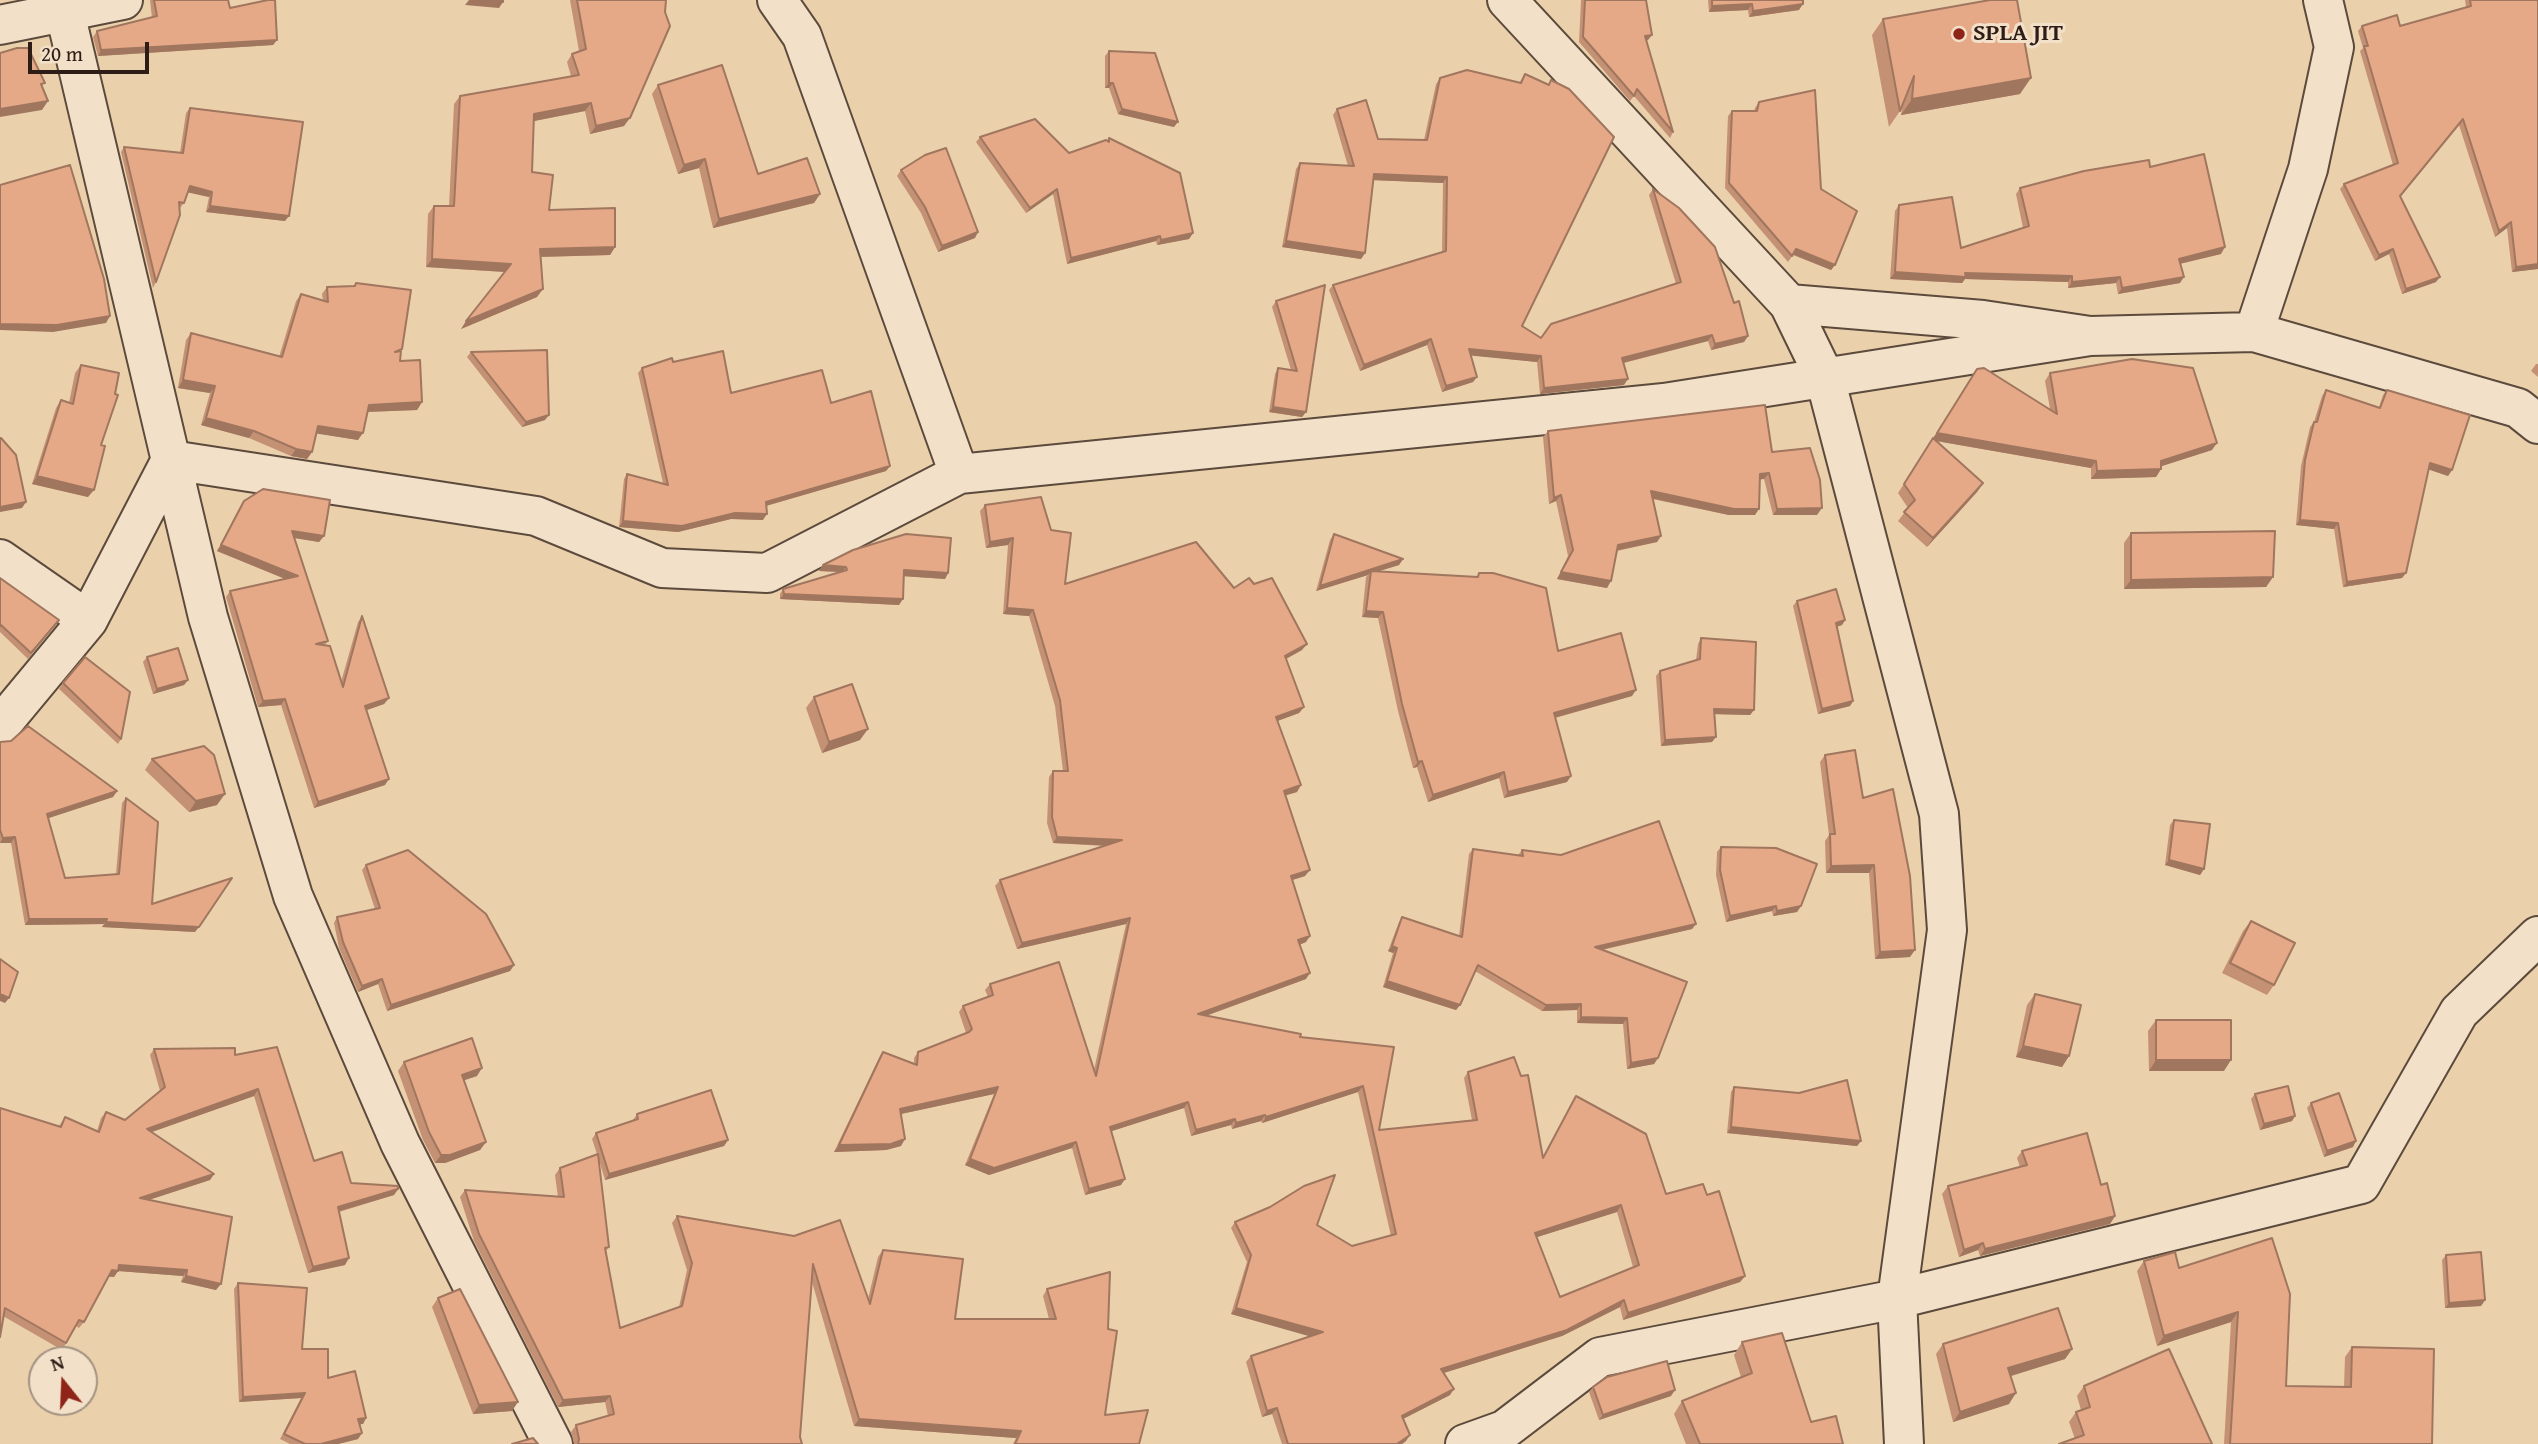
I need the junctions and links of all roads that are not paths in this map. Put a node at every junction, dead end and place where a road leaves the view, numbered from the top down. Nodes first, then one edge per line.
1 (123, 0) edge
2 (777, 0) edge
3 (1507, 0) edge
4 (2323, 0) edge
5 (64, 7) edge
6 (0, 24) edge
7 (1789, 304) junction
8 (2254, 332) junction
9 (2090, 336) junction
10 (1825, 379) junction
11 (2538, 424) edge
12 (171, 460) junction
13 (959, 474) junction
14 (0, 559) edge
15 (88, 620) junction
16 (0, 726) edge
17 (2538, 936) edge
18 (1897, 1300) junction
19 (554, 1444) edge
20 (1465, 1444) edge
21 (1904, 1444) edge

1 - 5 street
2 - 13 street
3 - 7 street
4 - 8 street
5 - 6 street
5 - 12 street
7 - 9 street
7 - 10 street
8 - 9 street
8 - 11 street
9 - 10 street
10 - 13 street
10 - 18 street
12 - 13 street
12 - 15 street
12 - 19 street
14 - 15 street
15 - 16 street
17 - 18 street
18 - 20 street
18 - 21 street

